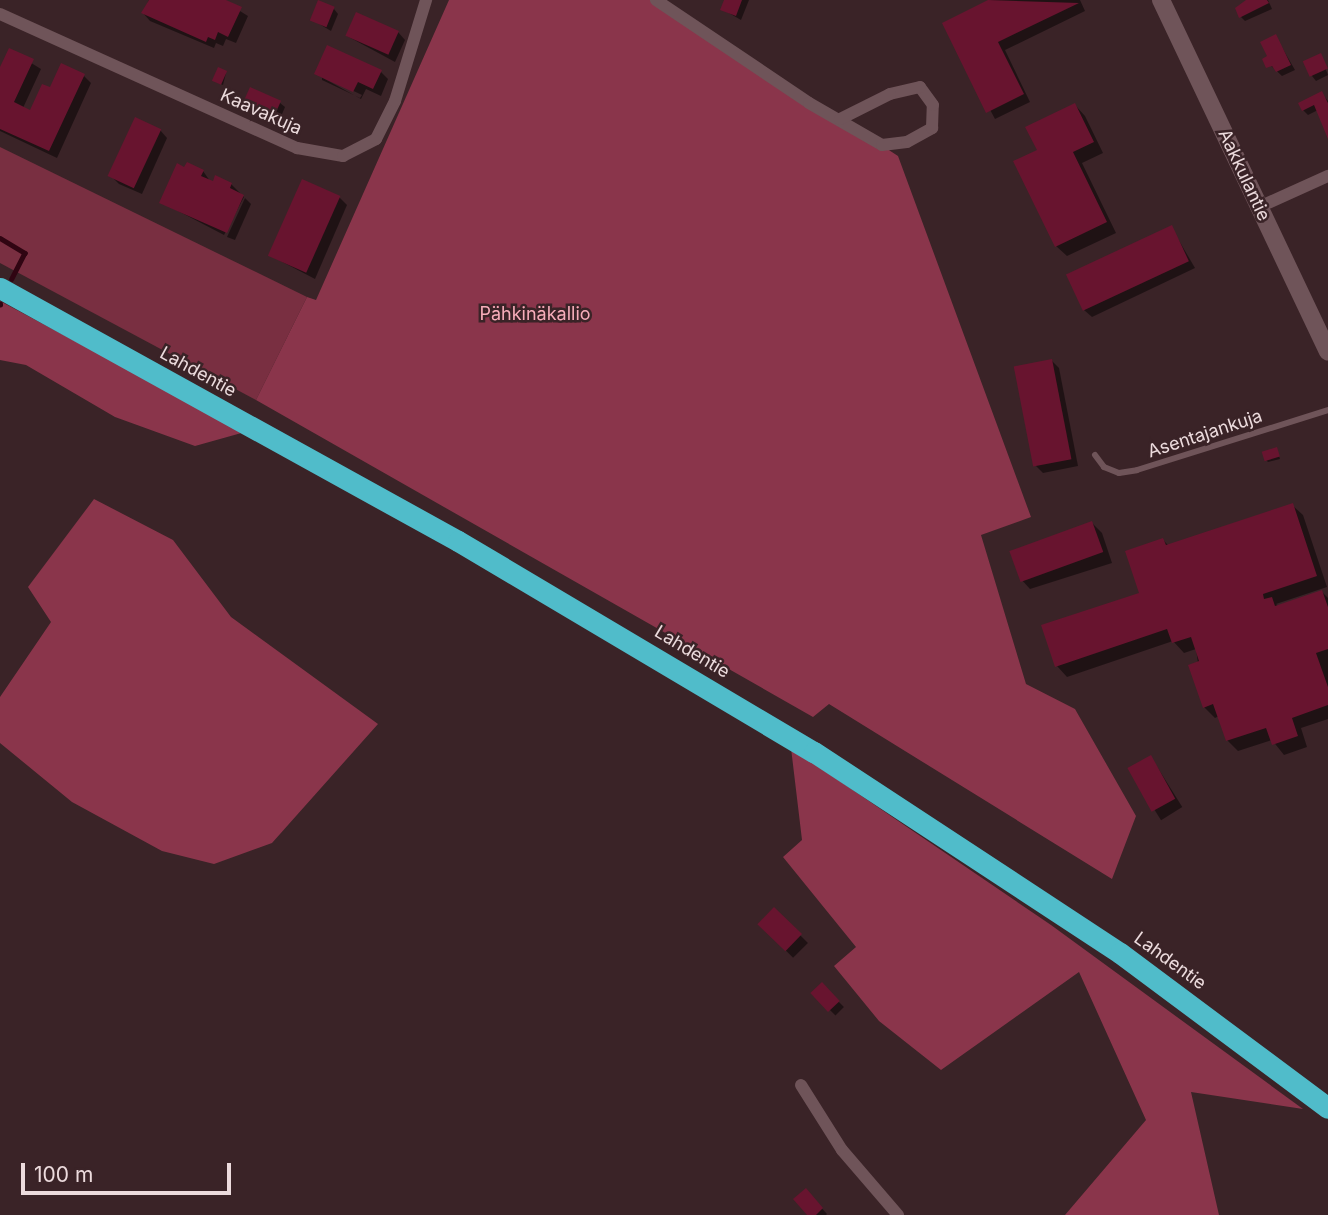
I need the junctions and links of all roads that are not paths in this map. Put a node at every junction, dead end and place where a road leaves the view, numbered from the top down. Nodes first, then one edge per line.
1 (426, 0) edge
2 (656, 0) edge
3 (1161, 0) edge
4 (0, 14) edge
5 (840, 119) junction
6 (1328, 176) edge
7 (1259, 207) junction
8 (0, 288) edge
9 (1328, 351) edge
10 (1328, 410) edge
11 (1095, 455) dead end
12 (801, 1085) dead end
13 (1328, 1108) edge
14 (898, 1215) edge

1 - 4 street, Kaavakuja
2 - 5 street
3 - 7 street, Aakkulantie
5 - 5 street
6 - 7 street
7 - 9 street, Aakkulantie
8 - 13 highway, Lahdentie
10 - 11 lane, Asentajankuja
12 - 14 street

